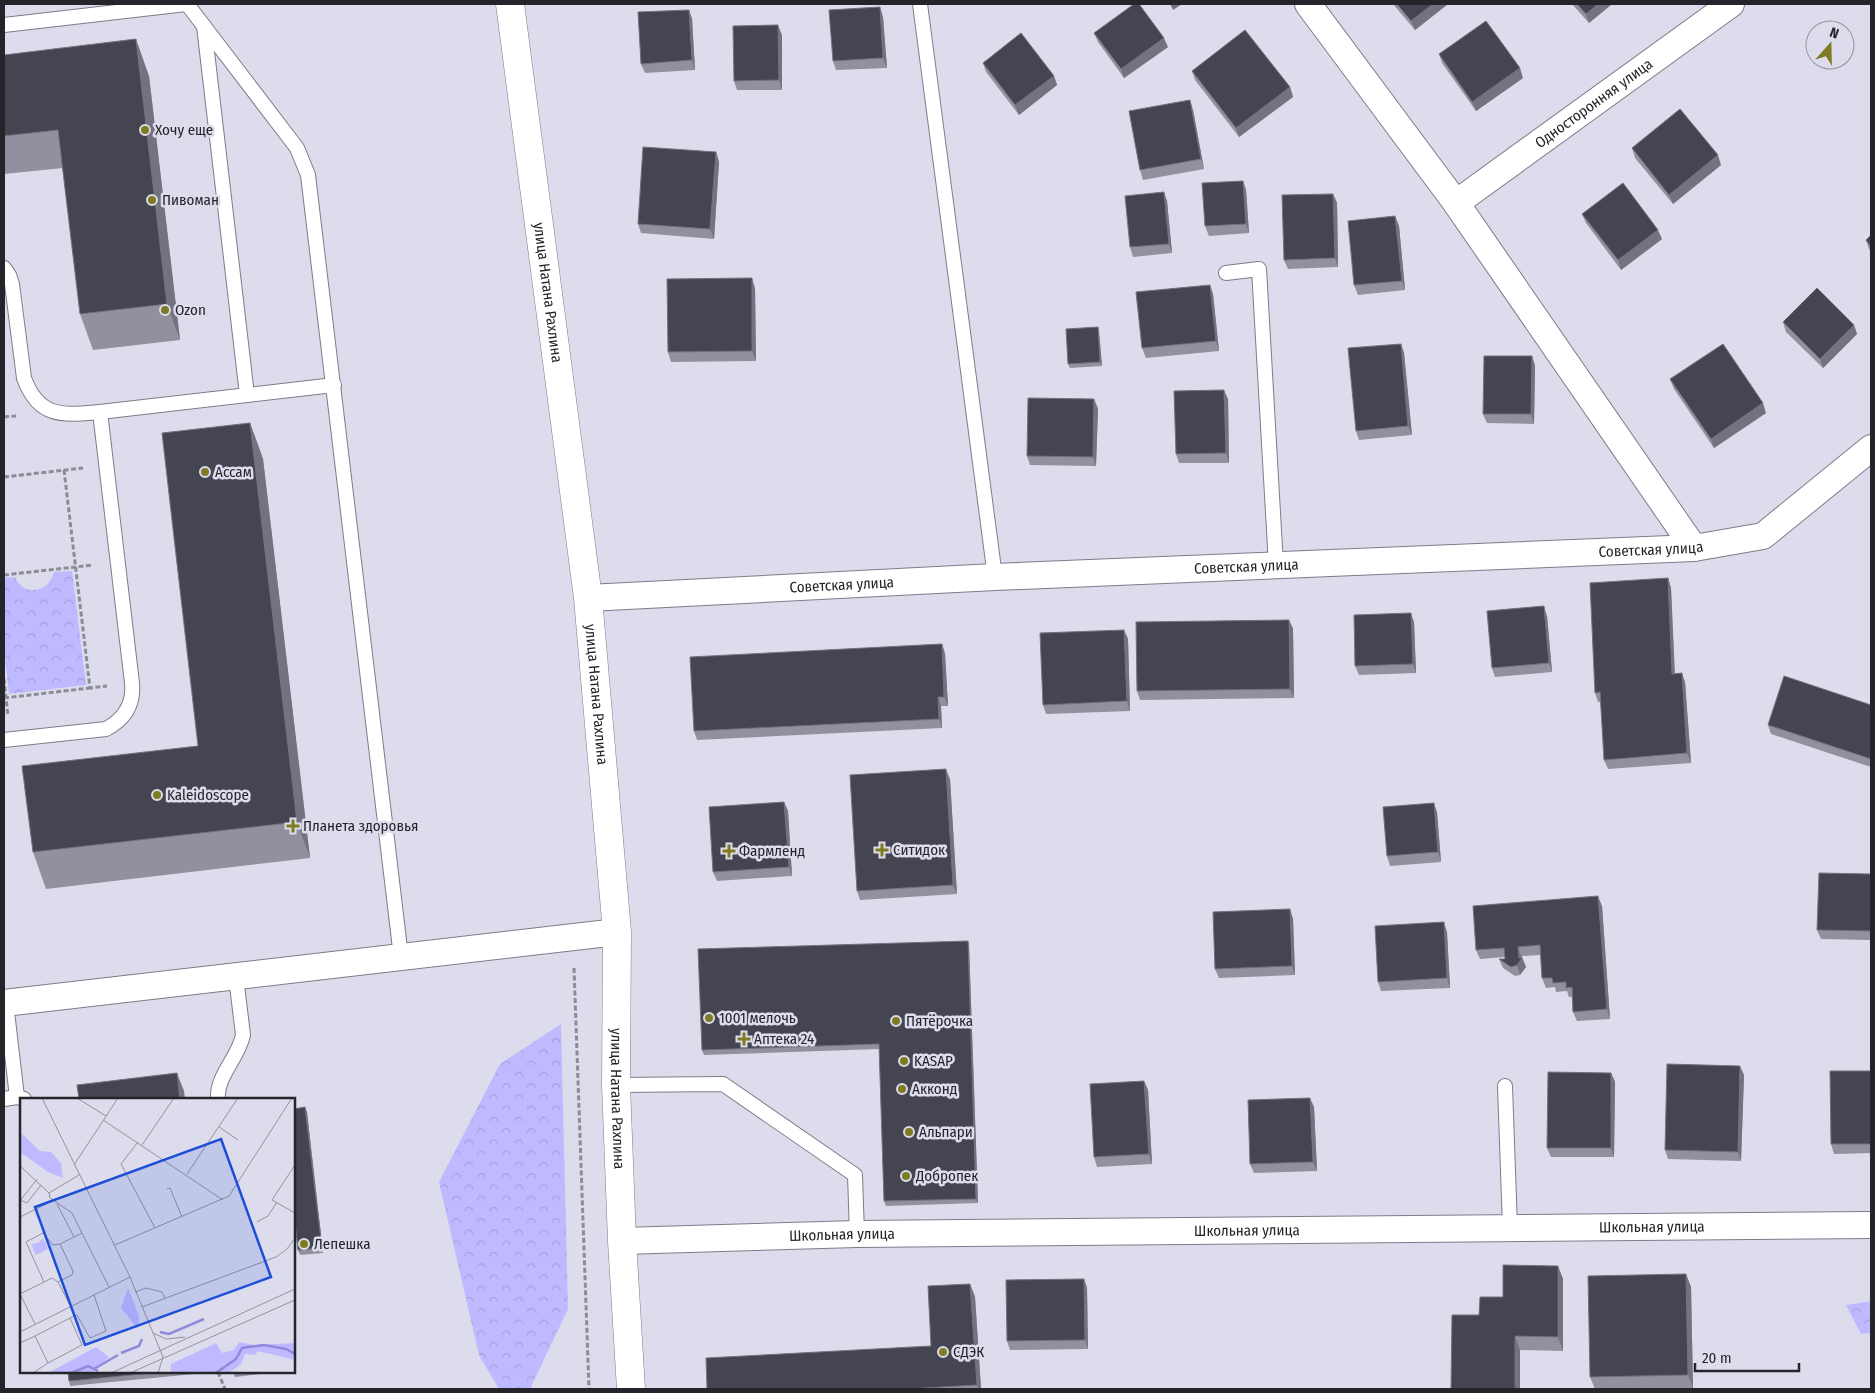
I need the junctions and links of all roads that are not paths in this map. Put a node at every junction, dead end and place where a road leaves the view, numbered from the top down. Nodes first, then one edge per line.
1 (186, 4) edge
2 (510, 4) edge
3 (920, 4) edge
4 (1308, 4) edge
5 (1731, 4) edge
6 (4, 25) edge
7 (204, 25) junction
8 (1456, 203) junction
9 (4, 268) edge
10 (1226, 273) dead end
11 (334, 385) junction
12 (247, 395) junction
13 (100, 412) junction
14 (1871, 448) edge
15 (1694, 548) junction
16 (1276, 566) junction
17 (995, 577) junction
18 (588, 598) junction
19 (7, 740) edge
20 (617, 932) junction
21 (401, 957) junction
22 (236, 976) junction
23 (5, 1003) edge
24 (616, 1085) junction
25 (1505, 1086) dead end
26 (218, 1098) edge
27 (15, 1099) edge
28 (1871, 1225) edge
29 (1510, 1228) junction
30 (856, 1234) junction
31 (622, 1242) junction
32 (631, 1389) edge

1 - 6 lane
1 - 7 lane
2 - 18 street, улица Натана Рахлина
3 - 17 lane
4 - 8 street
5 - 8 street, Односторонняя улица
7 - 11 lane
7 - 12 lane
8 - 15 street
9 - 13 lane
10 - 16 lane
11 - 12 lane
11 - 21 lane
12 - 13 lane
13 - 19 lane
14 - 15 street, Советская улица
15 - 16 street, Советская улица
16 - 17 street, Советская улица
17 - 18 street, Советская улица
18 - 20 street, улица Натана Рахлина
20 - 21 street
20 - 24 street, улица Натана Рахлина
21 - 22 street
22 - 23 street
22 - 26 lane
23 - 27 lane
24 - 30 lane
24 - 31 street, улица Натана Рахлина
25 - 29 lane
28 - 29 street, Школьная улица
29 - 30 street, Школьная улица
30 - 31 street, Школьная улица
31 - 32 street, улица Натана Рахлина

